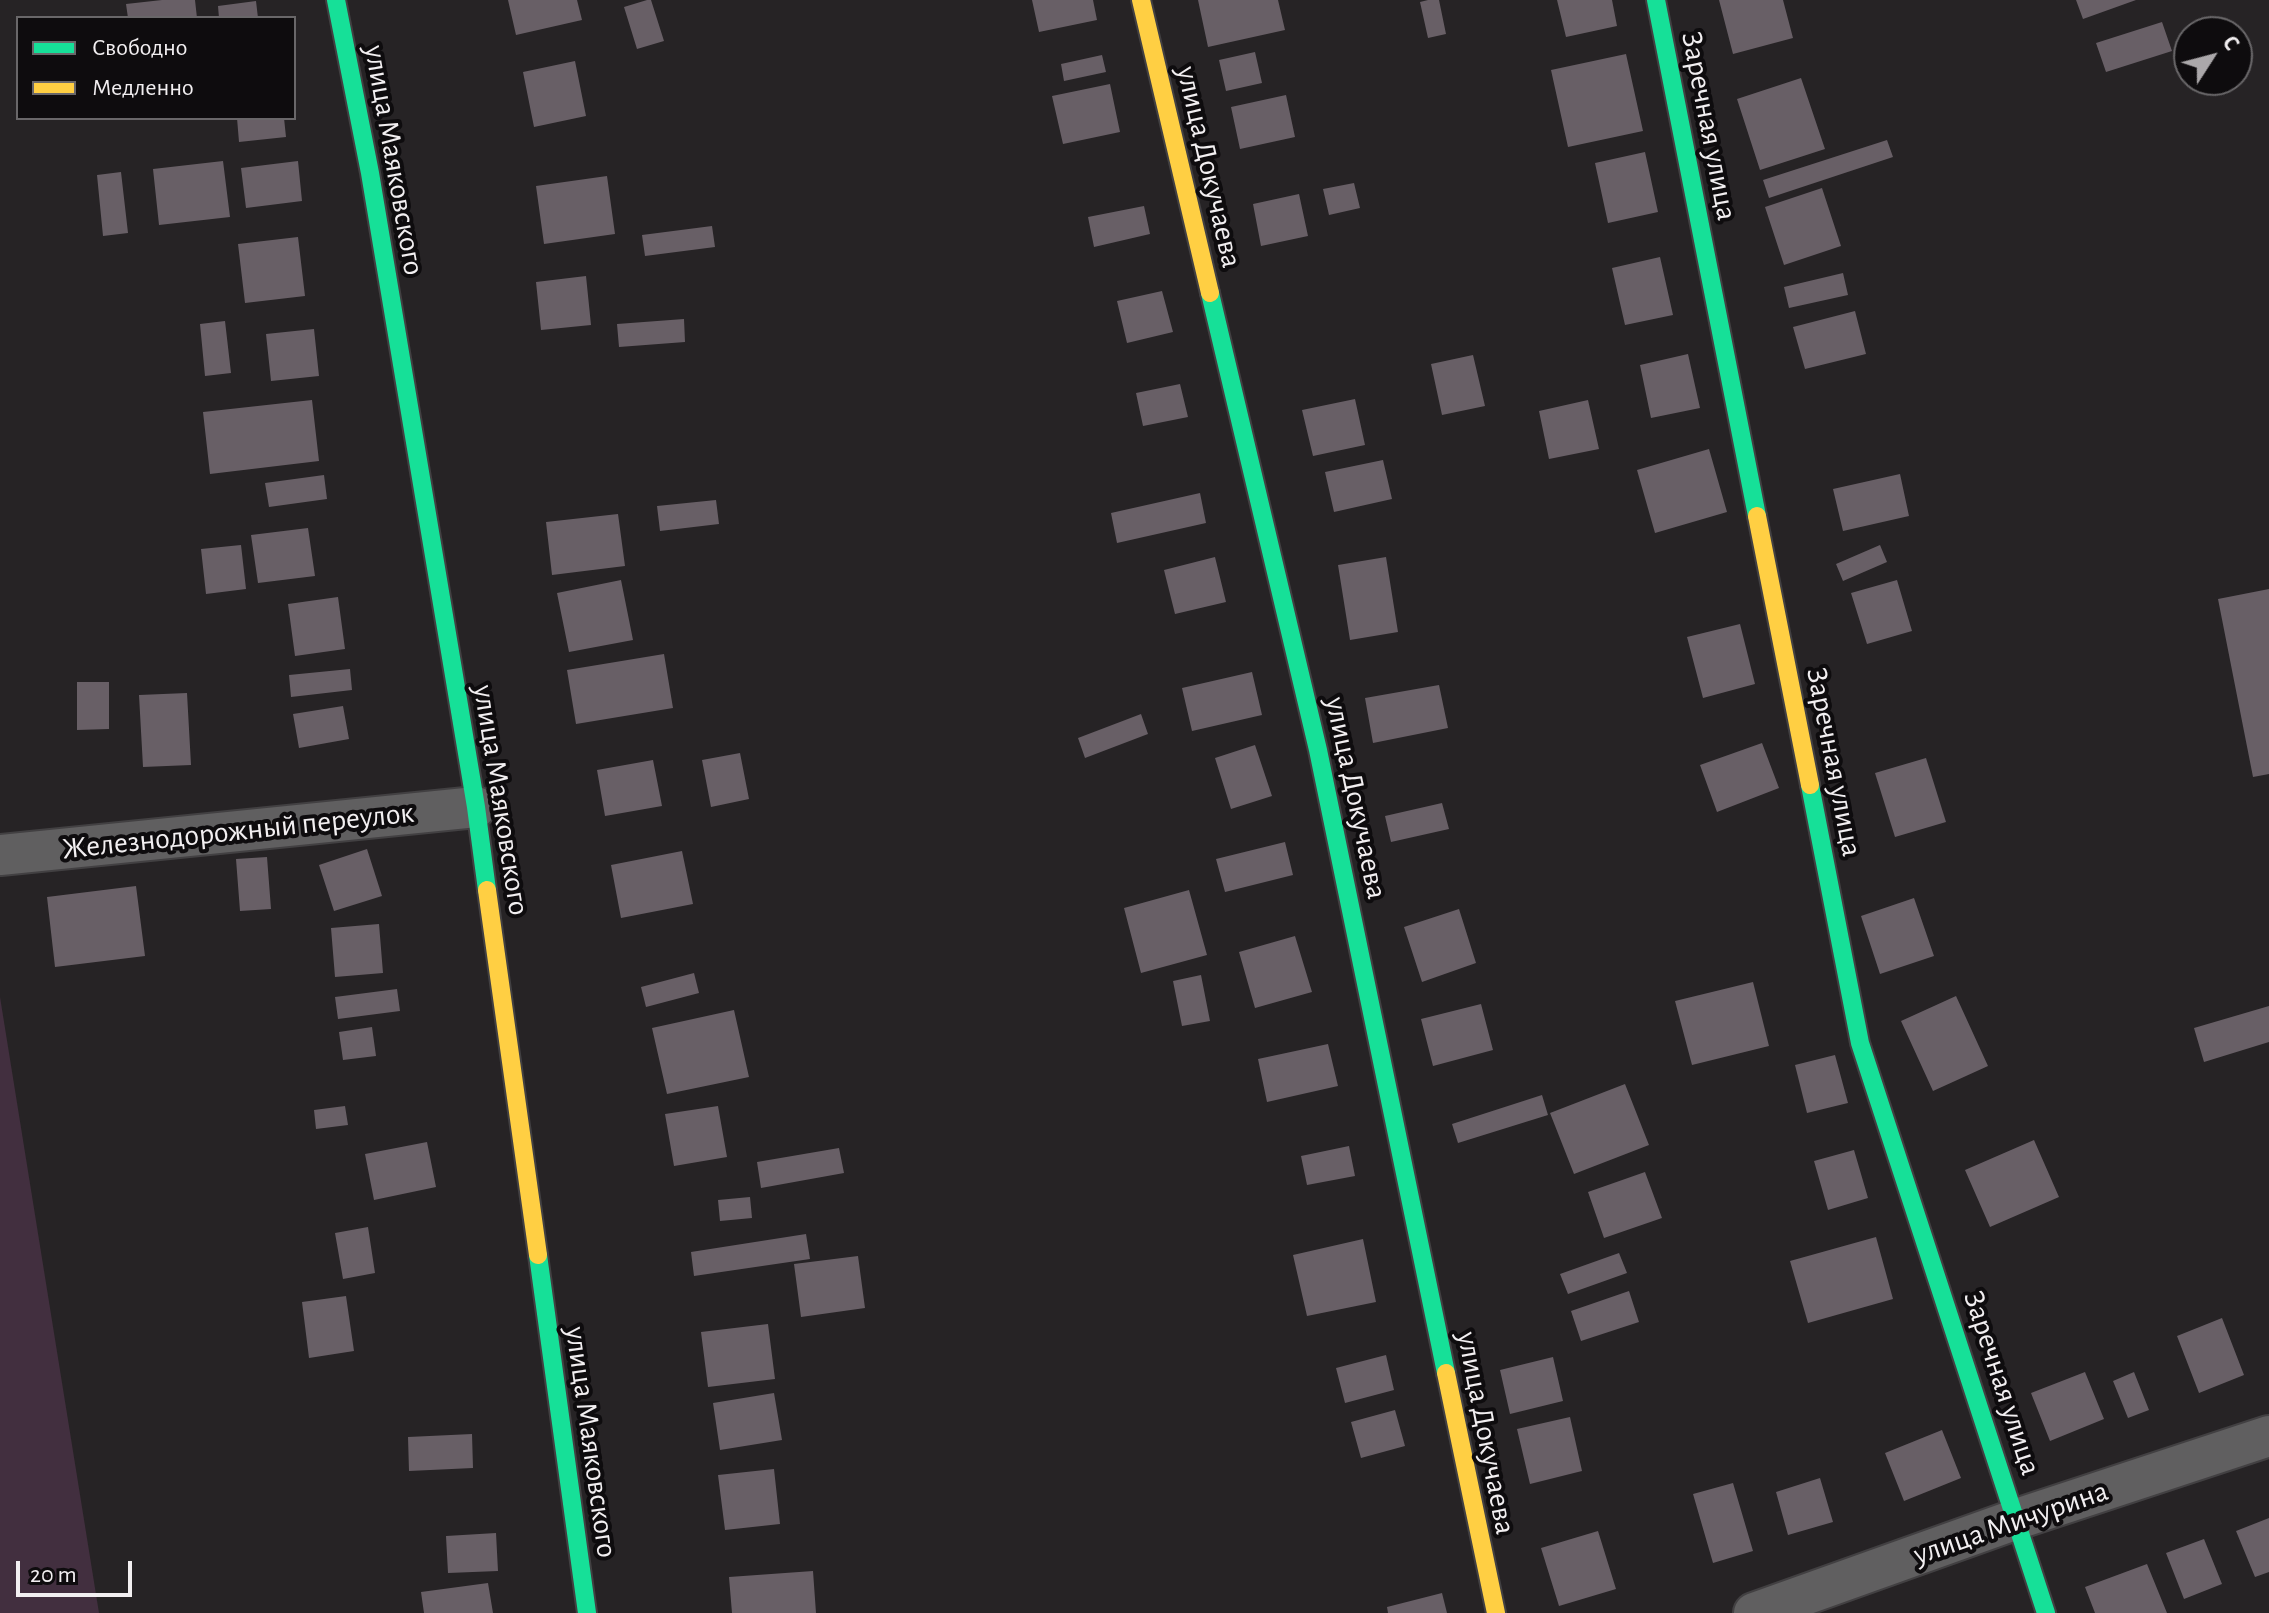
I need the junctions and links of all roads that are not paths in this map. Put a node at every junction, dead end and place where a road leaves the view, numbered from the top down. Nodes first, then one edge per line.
1 (336, 0) edge
2 (1141, 0) edge
3 (1656, 0) edge
4 (476, 807) junction
5 (0, 855) edge
6 (2269, 1436) edge
7 (2017, 1519) junction
8 (587, 1613) edge
9 (1496, 1613) edge
10 (1754, 1613) edge
11 (2046, 1613) edge

1 - 4 street, улица Маяковского
2 - 9 street, улица Докучаева
3 - 7 street, Заречная улица
4 - 5 street, Железнодорожный переулок
4 - 8 street, улица Маяковского
6 - 7 street, улица Мичурина
7 - 10 street, улица Мичурина
7 - 11 street, Заречная улица

